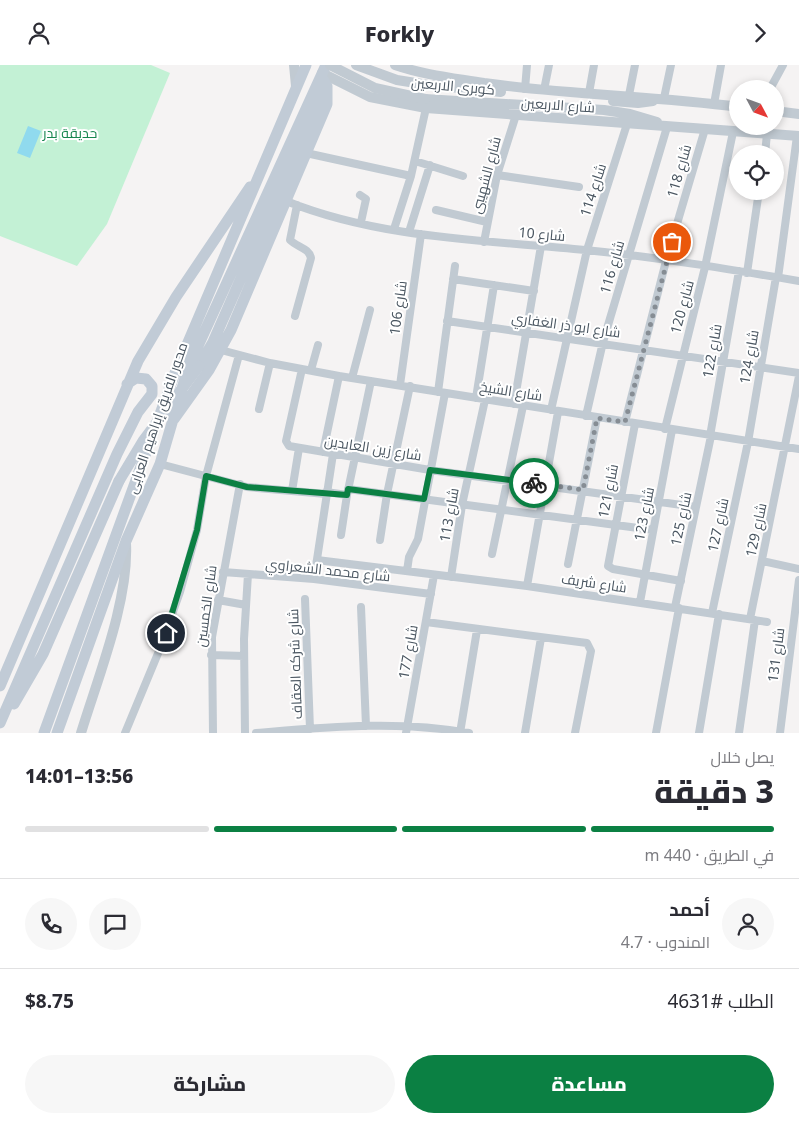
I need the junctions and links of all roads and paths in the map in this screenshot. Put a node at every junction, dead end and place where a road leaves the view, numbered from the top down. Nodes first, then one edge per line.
1 (294, 65) edge
2 (306, 65) edge
3 (356, 65) edge
4 (371, 65) edge
5 (395, 65) edge
6 (527, 65) edge
7 (550, 65) edge
8 (594, 65) edge
9 (635, 65) edge
10 (671, 65) edge
11 (721, 65) edge
12 (783, 65) edge
13 (418, 69) edge
14 (323, 72) edge
15 (775, 80) edge
16 (526, 89) junction
17 (296, 90) junction
18 (544, 90) junction
19 (589, 93) junction
20 (629, 95) junction
21 (370, 97) junction
22 (664, 97) junction
23 (426, 103) junction
24 (714, 104) junction
25 (729, 106) edge
26 (784, 112) edge
27 (799, 114) edge
28 (516, 115) junction
29 (627, 124) junction
30 (667, 127) junction
31 (705, 129) junction
32 (729, 132) edge
33 (732, 135) edge
34 (782, 135) edge
35 (798, 136) edge
36 (306, 153) junction
37 (415, 161) junction
38 (430, 165) junction
39 (262, 172) junction
40 (411, 175) junction
41 (497, 175) junction
42 (463, 176) dead end
43 (579, 187) dead end
44 (360, 195) dead end
45 (757, 200) edge
46 (286, 201) junction
47 (297, 205) junction
48 (436, 210) dead end
49 (361, 222) junction
50 (487, 222) junction
51 (394, 229) junction
52 (409, 232) junction
53 (421, 234) junction
54 (484, 242) junction
55 (542, 246) junction
56 (587, 250) junction
57 (628, 255) junction
58 (666, 261) junction
59 (455, 266) dead end
60 (705, 267) junction
61 (743, 272) junction
62 (777, 277) junction
63 (453, 279) junction
64 (799, 281) edge
65 (494, 285) junction
66 (534, 291) junction
67 (370, 310) dead end
68 (295, 316) dead end
69 (448, 321) junction
70 (488, 327) junction
71 (526, 333) junction
72 (566, 338) junction
73 (603, 342) junction
74 (318, 345) dead end
75 (642, 349) junction
76 (221, 350) junction
77 (239, 355) junction
78 (682, 355) junction
79 (270, 363) junction
80 (723, 363) junction
81 (760, 367) junction
82 (302, 369) junction
83 (311, 370) junction
84 (799, 375) edge
85 (339, 376) junction
86 (352, 378) junction
87 (371, 381) junction
88 (127, 385) junction
89 (400, 385) junction
90 (410, 387) junction
91 (442, 392) junction
92 (481, 399) junction
93 (514, 404) junction
94 (522, 406) junction
95 (260, 409) dead end
96 (555, 411) junction
97 (586, 416) junction
98 (597, 418) junction
99 (625, 422) junction
100 (635, 424) junction
101 (170, 425) junction
102 (668, 430) junction
103 (711, 436) junction
104 (748, 441) junction
105 (786, 447) junction
106 (299, 448) junction
107 (799, 449) edge
108 (323, 452) junction
109 (117, 454) junction
110 (333, 454) junction
111 (356, 457) junction
112 (144, 462) junction
113 (160, 464) junction
114 (393, 464) junction
115 (430, 470) junction
116 (469, 475) junction
117 (206, 476) junction
118 (506, 480) junction
119 (240, 484) junction
120 (545, 485) junction
121 (583, 490) junction
122 (292, 491) junction
123 (348, 492) junction
124 (326, 493) junction
125 (387, 494) junction
126 (620, 496) junction
127 (424, 499) junction
128 (659, 502) junction
129 (462, 505) junction
130 (696, 507) junction
131 (500, 510) junction
132 (539, 515) junction
133 (576, 521) junction
134 (614, 525) junction
135 (653, 530) junction
136 (341, 535) dead end
137 (380, 540) dead end
138 (126, 541) junction
139 (492, 554) dead end
140 (317, 560) junction
141 (762, 561) junction
142 (568, 564) dead end
143 (799, 569) edge
144 (223, 571) junction
145 (407, 571) junction
146 (248, 574) junction
147 (645, 574) junction
148 (434, 575) junction
149 (451, 577) junction
150 (314, 579) junction
151 (799, 580) edge
152 (681, 581) junction
153 (527, 586) junction
154 (431, 594) junction
155 (306, 599) dead end
156 (218, 600) junction
157 (640, 601) junction
158 (246, 605) junction
159 (361, 607) dead end
160 (677, 607) junction
161 (797, 607) edge
162 (716, 613) junction
163 (752, 619) junction
164 (766, 621) dead end
165 (426, 622) junction
166 (477, 630) junction
167 (540, 638) junction
168 (211, 655) junction
169 (244, 657) junction
170 (0, 686) edge
171 (0, 724) edge
172 (366, 726) junction
173 (310, 729) junction
174 (406, 729) edge
175 (460, 732) edge
176 (44, 733) edge
177 (57, 733) edge
178 (81, 733) edge
179 (125, 733) edge
180 (213, 733) edge
181 (245, 733) edge
182 (256, 733) edge
183 (469, 733) edge
184 (525, 733) edge
185 (575, 733) edge
186 (656, 733) edge
187 (699, 733) edge
188 (738, 733) edge
189 (780, 733) edge

1 - 17 street
2 - 17 main road, محور الفريق إبراهيم العرابى
3 - 22 street, كوبرى الاربعين, bridge
4 - 21 street
5 - 13 street, شارع الاربعين
6 - 16 street
7 - 18 street
8 - 19 street
9 - 20 street
10 - 22 street
11 - 24 street
12 - 15 street
13 - 16 street, شارع الاربعين
14 - 21 street, شارع الاربعين
14 - 23 street, كوبرى الاربعين, bridge
14 - 36 main road
14 - 101 main road, محور الفريق إبراهيم العرابى
14 - 171 main road, bridge
16 - 18 street, شارع الاربعين
17 - 39 main road, محور الفريق إبراهيم العرابى
18 - 19 street, شارع الاربعين
19 - 20 street, شارع الاربعين
20 - 22 street, شارع الاربعين
21 - 23 street, شارع الاربعين
22 - 24 street, شارع الاربعين
23 - 28 street, شارع الاربعين
23 - 30 street, كوبرى الاربعين
23 - 37 street
24 - 25 street, شارع الاربعين
26 - 27 street
28 - 29 street, شارع الاربعين
28 - 41 street, شارع الشهيبى
29 - 30 street, شارع الاربعين
29 - 56 street, شارع 114
30 - 31 street, شارع الاربعين
30 - 57 street, شارع 116
31 - 32 street, شارع الاربعين
31 - 58 street, شارع 118
33 - 60 street, شارع 120
34 - 35 street, شارع الاربعين
35 - 62 street, شارع 124
36 - 40 street
36 - 46 main road
37 - 38 street
37 - 40 street
38 - 42 street
38 - 52 street
39 - 88 main road
39 - 112 main road, محور الفريق إبراهيم العرابى
40 - 51 street
41 - 43 street
41 - 50 street, شارع الشهيبى
44 - 49 street
45 - 61 street, شارع 122
46 - 47 street, شارع 10
46 - 76 main road
47 - 49 street, شارع 10
47 - 68 street
48 - 50 street
49 - 51 street, شارع 10
50 - 54 street, شارع الشهيبى
51 - 52 street, شارع 10
52 - 53 street, شارع 10
53 - 54 street, شارع 10
53 - 89 street, شارع 106
54 - 55 street, شارع 10
55 - 56 street, شارع 10
55 - 66 street
56 - 57 street, شارع 10
56 - 72 street, شارع 114
57 - 58 street, شارع 10
57 - 73 street, شارع 116
58 - 60 street, شارع 10
58 - 75 street, شارع 118
59 - 63 street
60 - 61 street, شارع 10
60 - 78 street, شارع 120
61 - 62 street, شارع 10
61 - 80 street, شارع 122
62 - 64 street, شارع 10
62 - 81 street, شارع 124
63 - 65 street
63 - 69 street
65 - 66 street
65 - 70 street, شارع 113
66 - 71 street
67 - 86 street
69 - 70 street, شارع ابو ذر الغفاري
69 - 91 street
70 - 71 street, شارع ابو ذر الغفاري
70 - 92 street, شارع 113
71 - 72 street, شارع ابو ذر الغفاري
71 - 93 street
72 - 73 street, شارع ابو ذر الغفاري
72 - 96 street, شارع 114
73 - 75 street, شارع ابو ذر الغفاري
73 - 97 street, شارع 116
74 - 83 street
75 - 78 street, شارع ابو ذر الغفاري
75 - 99 street, شارع 118
76 - 77 street, شارع الشيخ
76 - 101 main road
77 - 79 street, شارع الشيخ
77 - 117 street
78 - 80 street, شارع ابو ذر الغفاري
78 - 102 street, شارع 120
79 - 82 street, شارع الشيخ
79 - 95 street
80 - 81 street, شارع ابو ذر الغفاري
80 - 103 street, شارع 122
81 - 84 street, شارع ابو ذر الغفاري
81 - 104 street, شارع 124
82 - 83 street, شارع الشيخ
82 - 106 street, شارع زين العابدين
83 - 85 street, شارع الشيخ
84 - 105 street, شارع 129
85 - 86 street, شارع الشيخ
85 - 108 street
86 - 87 street, شارع الشيخ
87 - 89 street, شارع الشيخ
87 - 111 street
88 - 109 main road
88 - 170 main road
89 - 90 street, شارع الشيخ
90 - 91 street, شارع الشيخ
90 - 114 street
91 - 92 street, شارع الشيخ
91 - 115 street
92 - 93 street, شارع الشيخ
92 - 116 street, شارع 113
93 - 94 street, شارع الشيخ
94 - 96 street, شارع الشيخ
94 - 118 street
96 - 97 street, شارع الشيخ
96 - 120 street, شارع 114
97 - 98 street, شارع الشيخ
98 - 99 street, شارع الشيخ
98 - 121 street
99 - 100 street, شارع الشيخ
100 - 102 street, شارع الشيخ
100 - 126 street, شارع 121
101 - 113 main road, محور الفريق إبراهيم العرابى
102 - 103 street, شارع الشيخ
102 - 128 street, شارع 123
103 - 104 street, شارع الشيخ
103 - 130 street, شارع 125
104 - 105 street, شارع الشيخ
104 - 162 street, شارع 127
105 - 107 street, شارع الشيخ
105 - 141 street, شارع 129
106 - 108 street, شارع زين العابدين
106 - 122 street
108 - 110 street, شارع زين العابدين
109 - 112 main road
109 - 171 main road
110 - 111 street, شارع زين العابدين
110 - 124 street
111 - 114 street, شارع زين العابدين
111 - 123 street
112 - 176 main road, محور الفريق إبراهيم العرابى
113 - 117 street
113 - 138 main road, محور الفريق إبراهيم العرابى
114 - 115 street, شارع زين العابدين
114 - 125 street
115 - 116 street, شارع زين العابدين
115 - 127 street
116 - 118 street, شارع زين العابدين
116 - 129 street, شارع 113
117 - 119 street
117 - 179 street
118 - 120 street, شارع زين العابدين
118 - 131 street
119 - 122 street
119 - 144 street, شارع الخمسين
120 - 121 street, شارع زين العابدين
120 - 132 street, شارع 114
121 - 126 street, شارع زين العابدين
121 - 133 street
122 - 124 street
123 - 124 street
123 - 125 street
123 - 136 street
124 - 140 street
125 - 127 street
125 - 137 street
126 - 128 street, شارع زين العابدين
126 - 134 street, شارع 121
127 - 129 street
127 - 145 street
128 - 130 street, شارع زين العابدين
128 - 135 street, شارع 123
129 - 131 street
129 - 149 street, شارع 113
130 - 152 street, شارع 125
131 - 132 street
131 - 139 street
132 - 133 street
132 - 153 street, شارع 114
133 - 134 street
133 - 142 street
134 - 135 street
134 - 147 street, شارع 121
135 - 147 street, شارع 123
138 - 177 main road, محور الفريق إبراهيم العرابى
138 - 178 street
140 - 145 street, شارع شريف
140 - 150 street
141 - 143 street
141 - 163 street, شارع 129
144 - 146 street, شارع محمد الشعراوي
144 - 156 street, شارع الخمسين
145 - 148 street, شارع شريف
146 - 150 street, شارع محمد الشعراوي
146 - 158 street
147 - 152 street
147 - 157 street, شارع 123
148 - 149 street, شارع شريف
148 - 154 street, شارع 177
149 - 153 street, شارع شريف
150 - 154 street, شارع محمد الشعراوي
151 - 161 street, شارع 131
152 - 160 street, شارع 125
153 - 157 street, شارع شريف
154 - 165 street, شارع 177
155 - 173 street, شارع شركه العقاف
156 - 158 street
156 - 168 street, شارع الخمسين
157 - 160 street, شارع شريف
158 - 169 street
159 - 172 street
160 - 162 street, شارع شريف
160 - 186 street, شارع 125
161 - 189 street, شارع 131
162 - 163 street, شارع شريف
162 - 187 street, شارع 127
163 - 164 street, شارع شريف
163 - 188 street, شارع 129
165 - 166 street
165 - 174 street, شارع 177
166 - 167 street
166 - 175 street
167 - 184 street
167 - 185 street
168 - 169 street
168 - 180 street, شارع الخمسين
169 - 181 street
172 - 173 street
172 - 174 street
173 - 182 street
174 - 175 street
175 - 183 street

